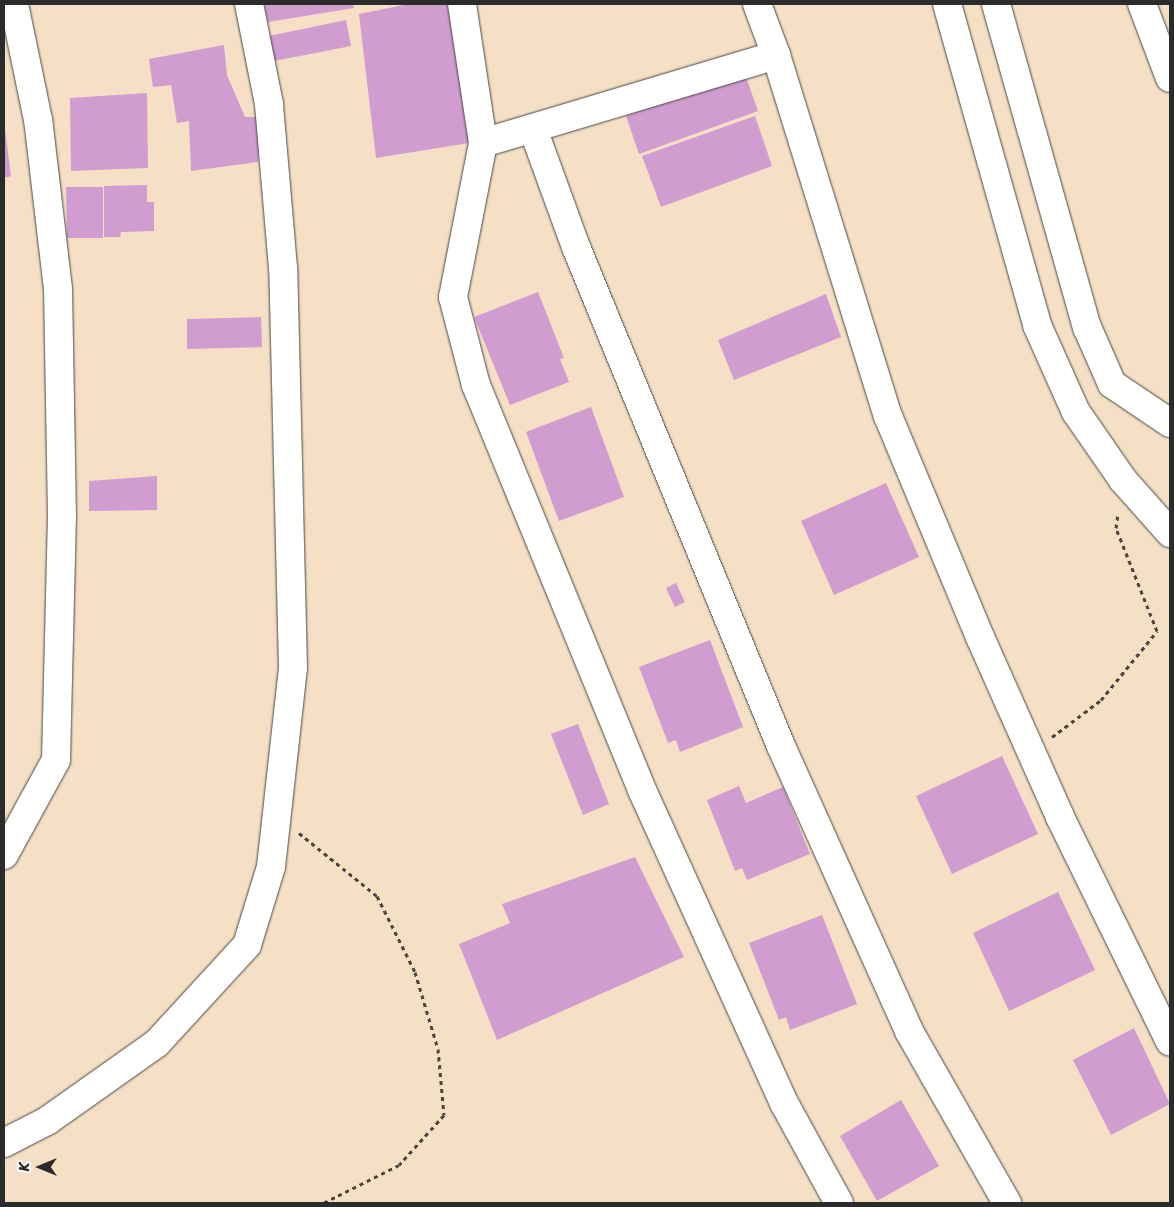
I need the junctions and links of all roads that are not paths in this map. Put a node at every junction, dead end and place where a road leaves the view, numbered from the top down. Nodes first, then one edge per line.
1 (14, 4) edge
2 (249, 4) edge
3 (462, 4) edge
4 (756, 4) edge
5 (947, 4) edge
6 (996, 4) edge
7 (1142, 4) edge
8 (776, 55) junction
9 (1170, 78) edge
10 (533, 129) junction
11 (483, 144) junction
12 (1170, 423) edge
13 (1170, 533) edge
14 (4, 855) edge
15 (1170, 1042) edge
16 (4, 1143) edge
17 (839, 1203) edge
18 (1007, 1203) edge

1 - 14 main road
2 - 16 main road
3 - 11 main road
4 - 8 main road
5 - 13 main road
6 - 12 main road
7 - 9 main road
8 - 10 main road
8 - 15 main road
10 - 11 main road
10 - 18 main road
11 - 17 main road

